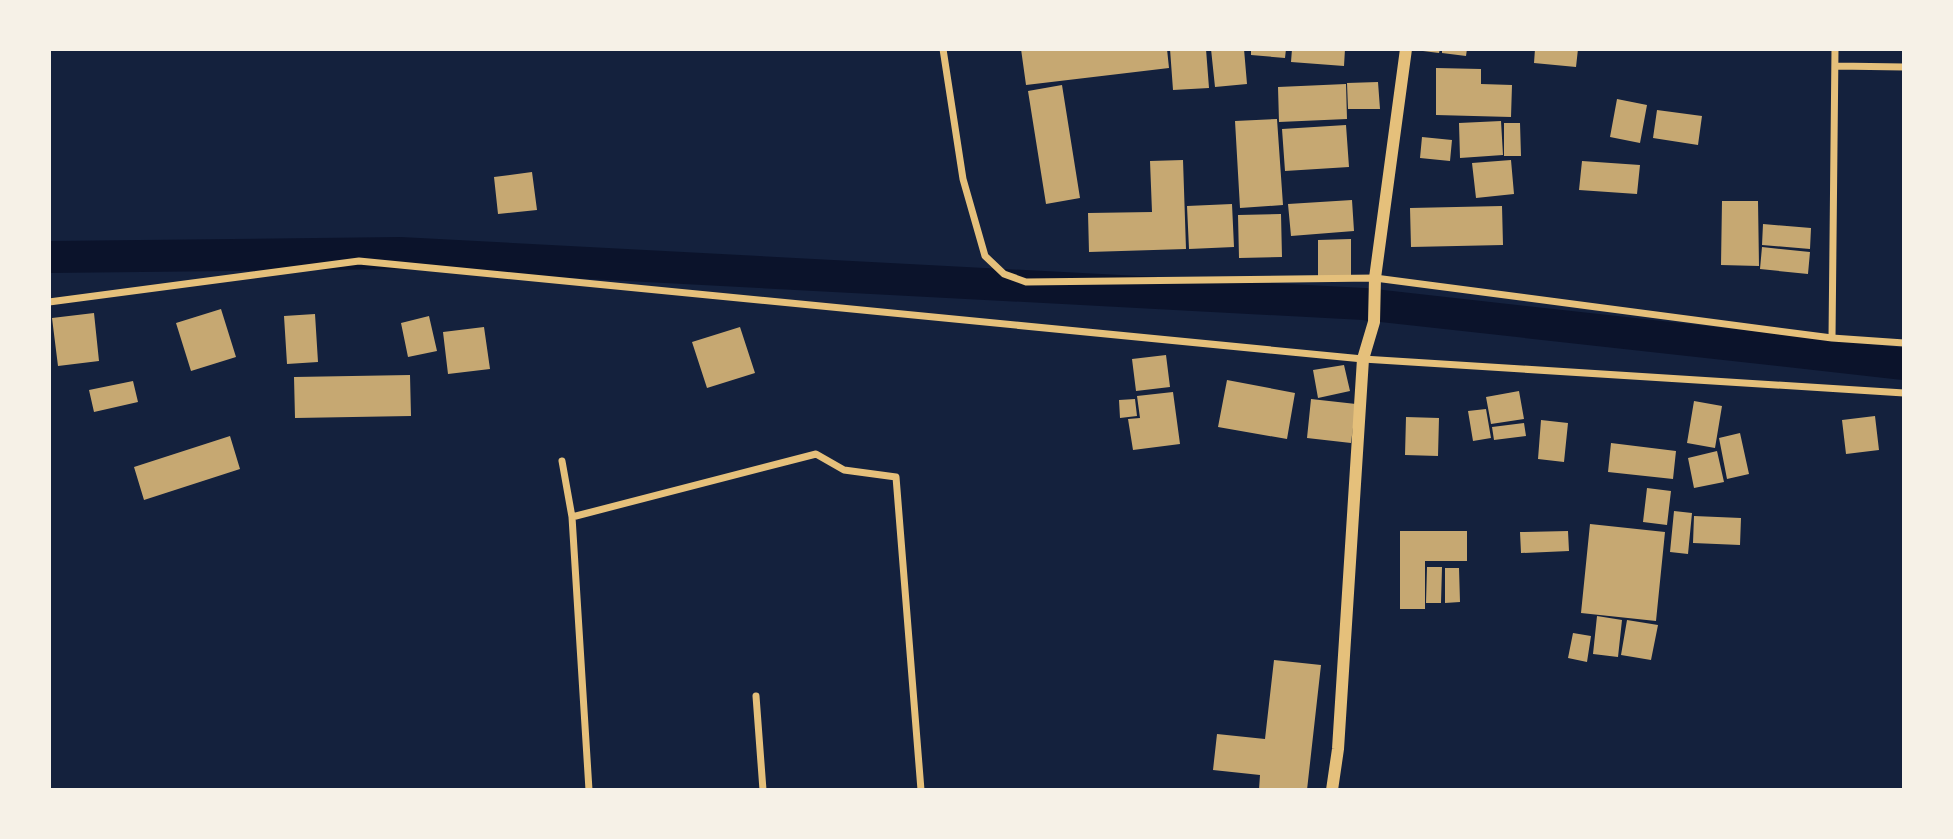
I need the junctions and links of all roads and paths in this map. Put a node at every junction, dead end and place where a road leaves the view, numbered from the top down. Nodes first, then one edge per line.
1 (943, 49) edge
2 (1406, 49) edge
3 (1835, 49) edge
4 (1836, 66) junction
5 (1904, 67) edge
6 (1375, 278) junction
7 (49, 302) edge
8 (1832, 338) junction
9 (1904, 343) edge
10 (1363, 359) junction
11 (1904, 393) edge
12 (562, 461) dead end
13 (572, 517) junction
14 (755, 696) dead end
15 (589, 790) edge
16 (763, 790) edge
17 (921, 790) edge
18 (1332, 790) edge

1 - 6 street
2 - 6 street
3 - 4 street
4 - 5 street
4 - 8 street
6 - 8 street
6 - 10 street
7 - 10 street
8 - 9 street
10 - 11 street
10 - 18 street
12 - 13 street
13 - 15 street
13 - 17 street
14 - 16 street

